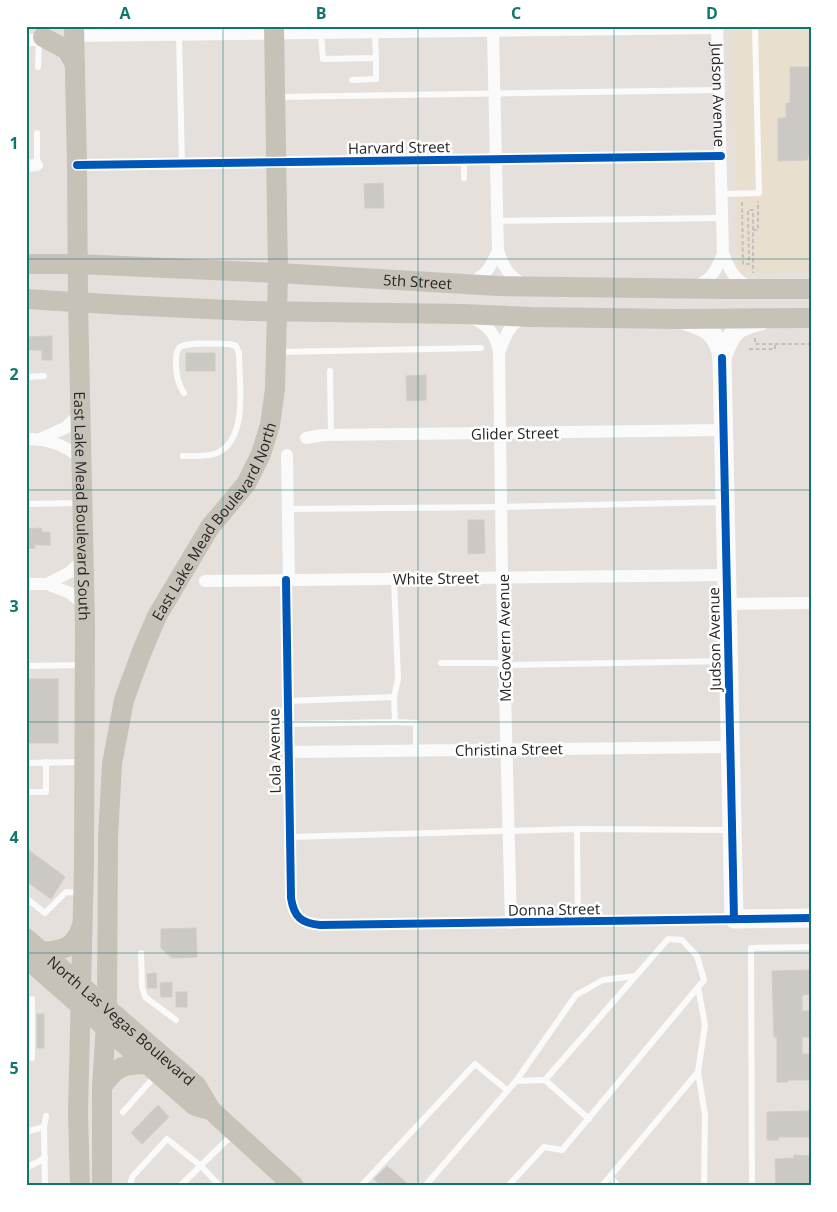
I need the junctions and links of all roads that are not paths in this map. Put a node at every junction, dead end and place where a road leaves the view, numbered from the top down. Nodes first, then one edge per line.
1 (755, 26) edge
2 (688, 27) edge
3 (718, 27) edge
4 (417, 29) edge
5 (274, 30) edge
6 (383, 30) edge
7 (492, 30) junction
8 (74, 31) edge
9 (321, 33) junction
10 (179, 35) junction
11 (39, 36) edge
12 (376, 58) junction
13 (75, 64) junction
14 (38, 67) dead end
15 (352, 80) dead end
16 (719, 90) junction
17 (494, 94) junction
18 (275, 98) junction
19 (37, 133) dead end
20 (721, 156) junction
21 (496, 159) junction
22 (464, 160) junction
23 (276, 162) junction
24 (182, 164) junction
25 (77, 165) junction
26 (32, 166) edge
27 (464, 178) dead end
28 (722, 194) junction
29 (722, 218) junction
30 (497, 221) junction
31 (498, 250) junction
32 (723, 254) junction
33 (26, 264) edge
34 (78, 264) junction
35 (278, 273) junction
36 (465, 284) junction
37 (529, 286) junction
38 (685, 289) junction
39 (755, 289) junction
40 (811, 289) edge
41 (26, 299) edge
42 (78, 302) junction
43 (276, 311) junction
44 (463, 314) junction
45 (531, 317) junction
46 (770, 318) junction
47 (811, 318) edge
48 (678, 319) junction
49 (481, 348) dead end
50 (275, 352) junction
51 (499, 352) junction
52 (722, 358) junction
53 (330, 371) dead end
54 (44, 376) dead end
55 (26, 377) edge
56 (184, 393) dead end
57 (81, 413) junction
58 (724, 430) junction
59 (500, 433) junction
60 (330, 435) junction
61 (306, 438) dead end
62 (26, 439) edge
63 (40, 439) junction
64 (287, 455) dead end
65 (183, 456) dead end
66 (82, 459) junction
67 (726, 502) junction
68 (83, 503) junction
69 (26, 504) edge
70 (501, 507) junction
71 (288, 509) junction
72 (84, 558) junction
73 (727, 575) junction
74 (502, 577) junction
75 (394, 579) junction
76 (287, 580) junction
77 (205, 581) dead end
78 (26, 584) edge
79 (47, 584) junction
80 (811, 603) edge
81 (728, 604) junction
82 (84, 605) junction
83 (729, 661) junction
84 (440, 662) dead end
85 (85, 664) junction
86 (505, 665) junction
87 (26, 666) edge
88 (394, 697) junction
89 (287, 701) junction
90 (395, 722) junction
91 (288, 724) junction
92 (730, 746) junction
93 (507, 749) junction
94 (416, 751) junction
95 (288, 752) junction
96 (46, 762) junction
97 (84, 762) junction
98 (26, 763) edge
99 (26, 792) edge
100 (577, 829) junction
101 (732, 830) junction
102 (509, 831) junction
103 (290, 837) junction
104 (83, 893) junction
105 (26, 898) edge
106 (811, 918) edge
107 (300, 919) joint
108 (734, 919) junction
109 (578, 922) junction
110 (511, 923) junction
111 (82, 926) junction
112 (26, 938) edge
113 (811, 946) edge
114 (141, 953) dead end
115 (34, 955) edge
116 (635, 976) junction
117 (698, 987) junction
118 (81, 996) junction
119 (32, 999) dead end
120 (107, 1018) junction
121 (176, 1020) dead end
122 (32, 1058) dead end
123 (153, 1068) junction
124 (698, 1072) junction
125 (545, 1080) junction
126 (516, 1081) junction
127 (102, 1087) junction
128 (507, 1090) junction
129 (211, 1110) junction
130 (123, 1112) dead end
131 (46, 1116) dead end
132 (588, 1118) junction
133 (44, 1127) junction
134 (236, 1131) junction
135 (26, 1132) edge
136 (45, 1158) junction
137 (201, 1166) junction
138 (26, 1168) edge
139 (610, 1176) junction
140 (45, 1186) edge
141 (80, 1186) edge
142 (102, 1186) edge
143 (130, 1186) edge
144 (180, 1186) edge
145 (220, 1186) edge
146 (294, 1186) edge
147 (361, 1186) edge
148 (425, 1186) edge
149 (508, 1186) edge
150 (602, 1186) edge
151 (618, 1186) edge
152 (704, 1186) edge
153 (752, 1186) edge

1 - 28 lane
2 - 3 street
2 - 7 street
3 - 16 street, Judson Avenue
4 - 6 street
4 - 7 street
5 - 9 street
5 - 10 street
5 - 18 main road, East Lake Mead Boulevard North
6 - 9 street
6 - 12 lane
7 - 17 street
8 - 10 street
8 - 13 main road, East Lake Mead Boulevard South
9 - 12 lane
10 - 24 lane
11 - 13 main road
11 - 14 lane
12 - 15 lane
13 - 25 main road, East Lake Mead Boulevard South
16 - 17 lane
16 - 20 street, Judson Avenue
17 - 18 lane
17 - 21 street
18 - 23 main road, East Lake Mead Boulevard North
19 - 26 lane
20 - 21 street, Harvard Street
20 - 28 street, Judson Avenue
21 - 22 street, Harvard Street
21 - 30 street
22 - 23 street, Harvard Street
22 - 27 lane
23 - 24 street, Harvard Street
23 - 35 main road, East Lake Mead Boulevard North
24 - 25 street, Harvard Street
25 - 34 main road, East Lake Mead Boulevard South
28 - 29 street, Judson Avenue
29 - 30 lane
29 - 32 street, Judson Avenue
30 - 31 street
31 - 36 street
31 - 37 street
32 - 38 street, Judson Avenue
32 - 39 street, Judson Avenue
33 - 34 main road, 5th Street
34 - 35 main road, 5th Street
34 - 42 main road, East Lake Mead Boulevard South
35 - 36 main road, 5th Street
35 - 43 main road, East Lake Mead Boulevard North
36 - 37 main road, 5th Street
37 - 38 main road, 5th Street
38 - 39 main road, 5th Street
39 - 40 main road, 5th Street
41 - 42 main road, 5th Street
42 - 43 main road, 5th Street
42 - 57 main road, East Lake Mead Boulevard South
43 - 44 main road, 5th Street
43 - 50 main road, East Lake Mead Boulevard North
44 - 45 main road, 5th Street
44 - 51 street, McGovern Avenue
45 - 48 main road, 5th Street
45 - 51 street, McGovern Avenue
46 - 47 main road, 5th Street
46 - 48 main road, 5th Street
46 - 52 street, Judson Avenue
48 - 52 street, Judson Avenue
49 - 50 lane
50 - 120 main road, East Lake Mead Boulevard North
51 - 59 street, McGovern Avenue
52 - 58 street, Judson Avenue
53 - 60 lane
54 - 55 lane
56 - 65 lane
57 - 63 street
57 - 66 main road, East Lake Mead Boulevard South
58 - 59 street, Glider Street
58 - 67 street, Judson Avenue
59 - 60 street, Glider Street
59 - 70 street, McGovern Avenue
60 - 61 street, Glider Street
62 - 63 street
63 - 66 street
64 - 71 street, Lola Avenue
66 - 68 main road, East Lake Mead Boulevard South
67 - 70 lane
67 - 73 street, Judson Avenue
68 - 69 lane
68 - 72 main road, East Lake Mead Boulevard South
70 - 71 lane
70 - 74 street, McGovern Avenue
71 - 76 street, Lola Avenue
72 - 79 street
72 - 82 main road, East Lake Mead Boulevard South
73 - 74 street, White Street
73 - 81 street, Judson Avenue
74 - 75 street, White Street
74 - 86 street, McGovern Avenue
75 - 76 street, White Street
75 - 88 lane
76 - 77 street, White Street
76 - 89 street, Lola Avenue
78 - 79 street
79 - 82 street
80 - 81 street
81 - 83 street, Judson Avenue
82 - 85 main road, East Lake Mead Boulevard South
83 - 86 lane
83 - 92 street, Judson Avenue
84 - 86 lane
85 - 87 lane
85 - 97 main road, East Lake Mead Boulevard South
86 - 93 street, McGovern Avenue
88 - 89 lane
88 - 90 lane
89 - 91 street, Lola Avenue
90 - 91 lane
90 - 94 lane
91 - 95 street, Lola Avenue
92 - 93 street, Christina Street
92 - 101 street, Judson Avenue
93 - 94 street, Christina Street
93 - 102 street, McGovern Avenue
94 - 95 street, Christina Street
95 - 103 street, Lola Avenue
96 - 97 lane
96 - 98 lane
96 - 99 lane
97 - 104 main road, East Lake Mead Boulevard South
100 - 101 lane
100 - 102 lane
100 - 109 lane
101 - 108 street, Judson Avenue
102 - 103 lane
102 - 110 street, McGovern Avenue
103 - 107 street, Lola Avenue
104 - 105 lane
104 - 111 main road, East Lake Mead Boulevard South
106 - 108 street, Donna Street
107 - 110 street, Donna Street
108 - 109 street, Donna Street
109 - 110 street, Donna Street
111 - 115 main road
111 - 118 main road, East Lake Mead Boulevard South
112 - 115 main road, North Las Vegas Boulevard
113 - 153 lane
114 - 121 lane
115 - 118 main road, North Las Vegas Boulevard
116 - 117 lane
116 - 125 lane
116 - 126 lane
117 - 124 lane
117 - 132 lane
118 - 120 main road, North Las Vegas Boulevard
118 - 141 main road, East Lake Mead Boulevard South
119 - 122 lane
120 - 123 main road, North Las Vegas Boulevard
120 - 127 main road, East Lake Mead Boulevard North
120 - 129 main road, North Las Vegas Boulevard
123 - 127 main road
123 - 129 main road, North Las Vegas Boulevard
123 - 130 lane
124 - 139 lane
124 - 152 lane
125 - 126 lane
125 - 132 lane
126 - 128 lane
127 - 142 main road, East Lake Mead Boulevard North
128 - 147 lane
128 - 148 lane
129 - 134 main road, North Las Vegas Boulevard
131 - 133 lane
132 - 149 lane
133 - 135 lane
133 - 136 lane
134 - 137 lane
134 - 146 main road, North Las Vegas Boulevard
136 - 138 lane
136 - 140 lane
137 - 143 lane
137 - 144 lane
137 - 145 lane
139 - 150 lane
139 - 151 lane

